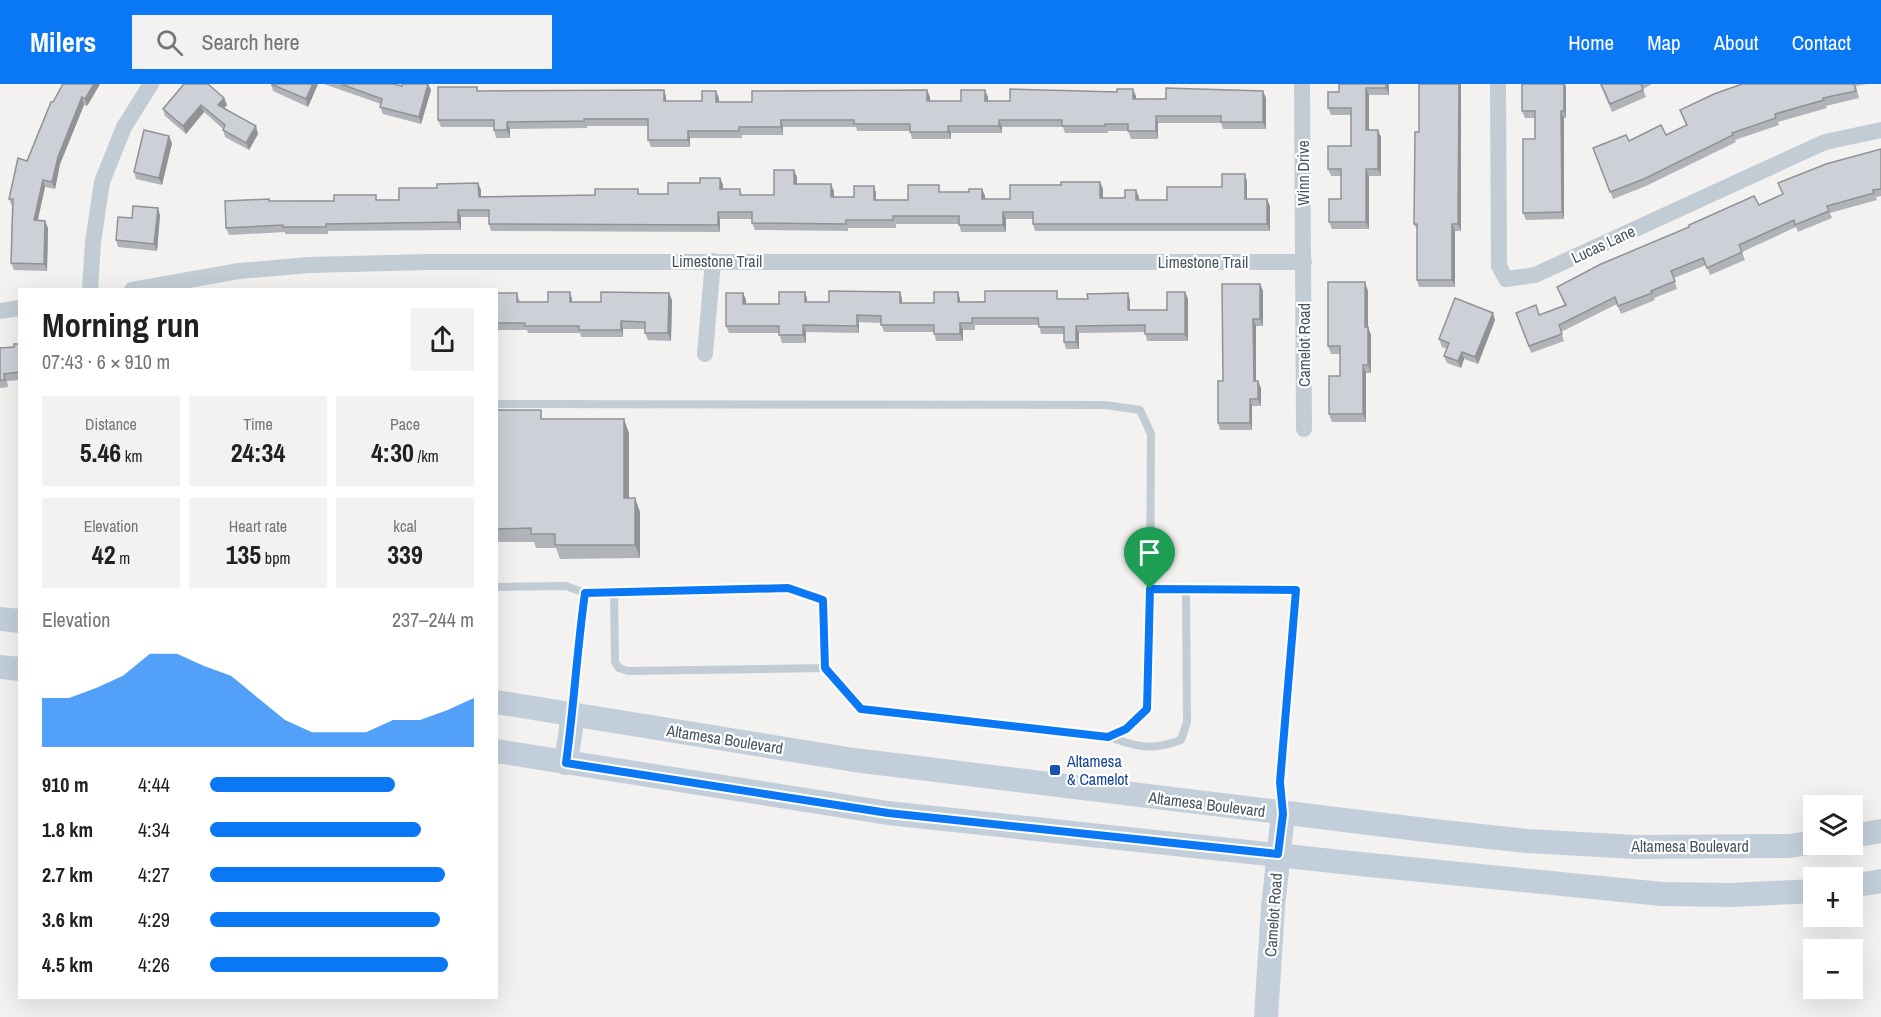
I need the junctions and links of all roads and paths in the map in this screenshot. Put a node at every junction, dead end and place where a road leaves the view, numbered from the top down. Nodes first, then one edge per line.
1 (151, 84) edge
2 (1302, 84) edge
3 (1498, 84) edge
4 (1881, 130) edge
5 (713, 261) junction
6 (1304, 262) junction
7 (90, 288) edge
8 (144, 288) edge
9 (18, 308) edge
10 (0, 310) edge
11 (705, 354) dead end
12 (498, 404) edge
13 (1304, 429) dead end
14 (498, 587) edge
15 (1150, 589) junction
16 (1186, 589) junction
17 (614, 592) junction
18 (585, 593) junction
19 (0, 619) edge
20 (18, 621) edge
21 (0, 667) edge
22 (825, 668) junction
23 (18, 669) edge
24 (498, 702) edge
25 (573, 714) junction
26 (1108, 737) junction
27 (498, 751) edge
28 (566, 763) junction
29 (1283, 814) junction
30 (1881, 831) edge
31 (1863, 834) edge
32 (1803, 844) edge
33 (1278, 854) junction
34 (1881, 881) edge
35 (1863, 884) edge
36 (1803, 892) edge
37 (1266, 1017) edge

1 - 7 street
2 - 6 street, Winn Drive
3 - 4 street, Lucas Lane
5 - 6 street, Limestone Trail
5 - 8 street, Limestone Trail
5 - 11 street
6 - 13 street, Camelot Road
9 - 10 street
12 - 15 lane
14 - 18 lane
15 - 16 lane
15 - 26 lane
16 - 26 lane
16 - 29 lane
17 - 18 lane
17 - 22 lane
17 - 22 lane
18 - 25 lane
19 - 20 main road
21 - 23 main road
22 - 26 lane
24 - 25 main road, Altamesa Boulevard
25 - 28 main road
25 - 29 main road, Altamesa Boulevard
27 - 28 main road
28 - 33 main road
29 - 32 main road, Altamesa Boulevard
29 - 33 main road, Camelot Road
30 - 31 main road
33 - 36 main road
33 - 37 main road, Camelot Road
34 - 35 main road

